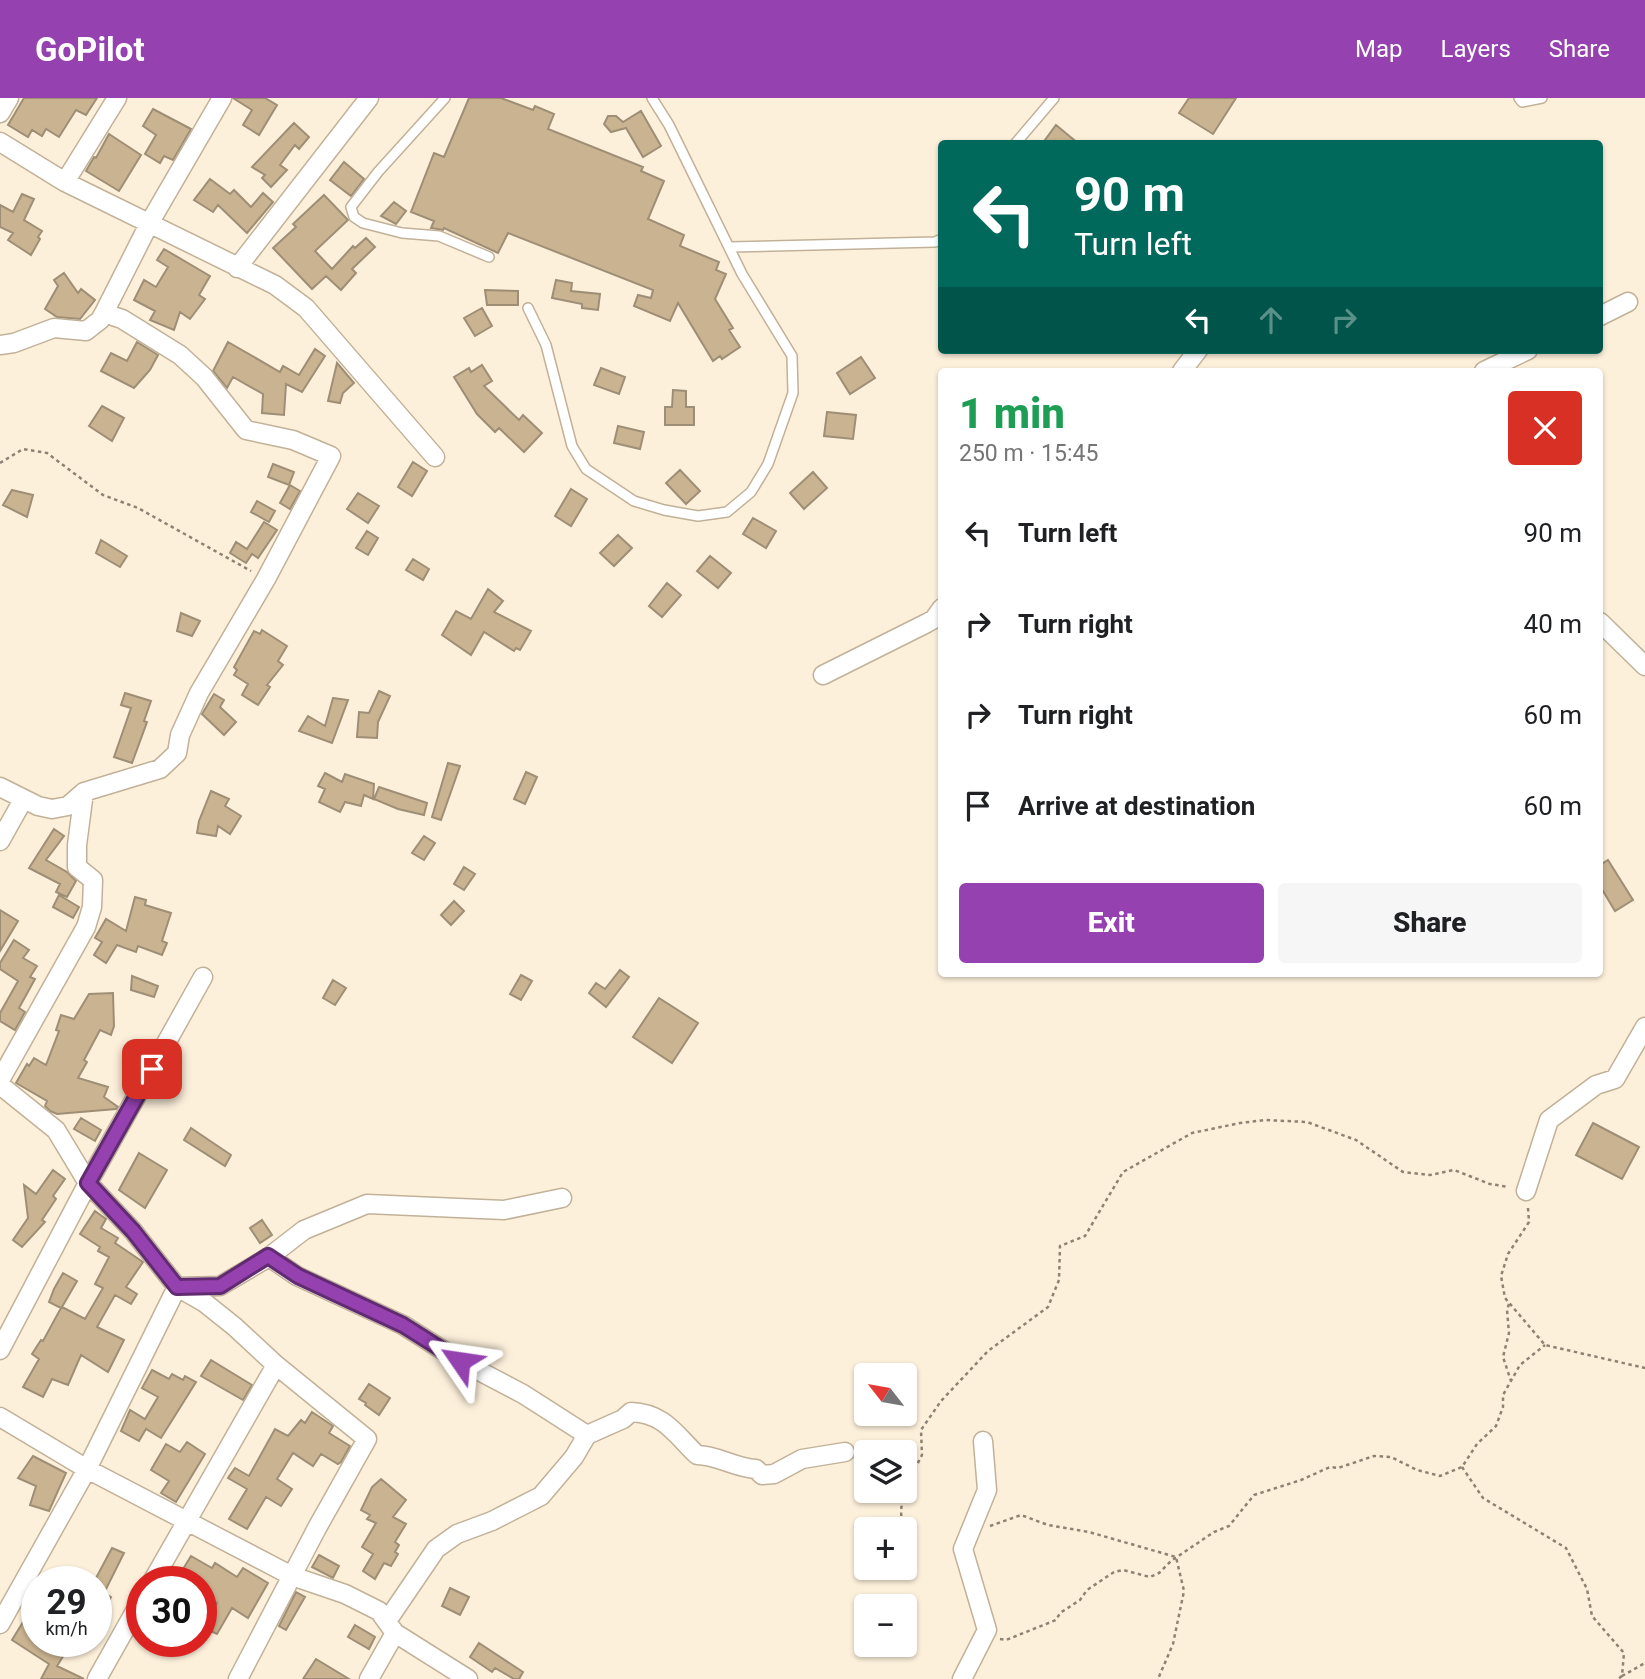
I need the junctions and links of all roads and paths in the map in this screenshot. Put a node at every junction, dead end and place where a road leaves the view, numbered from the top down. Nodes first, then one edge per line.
1 (9, 98) edge
2 (117, 98) edge
3 (222, 98) edge
4 (369, 98) edge
5 (445, 98) edge
6 (652, 98) edge
7 (1054, 98) edge
8 (1519, 98) edge
9 (1542, 98) edge
10 (0, 113) edge
11 (1018, 140) edge
12 (0, 142) edge
13 (65, 182) junction
14 (150, 222) junction
15 (938, 241) edge
16 (730, 247) junction
17 (489, 257) dead end
18 (237, 268) junction
19 (1628, 302) dead end
20 (528, 308) dead end
21 (104, 313) junction
22 (1603, 314) edge
23 (0, 345) edge
24 (1195, 354) edge
25 (1520, 354) edge
26 (1184, 368) edge
27 (1491, 368) edge
28 (435, 457) dead end
29 (0, 463) edge
30 (266, 579) junction
31 (938, 614) edge
32 (1603, 625) edge
33 (1645, 666) edge
34 (823, 675) dead end
35 (0, 787) edge
36 (84, 792) junction
37 (23, 800) junction
38 (0, 841) edge
39 (203, 977) dead end
40 (1645, 1027) edge
41 (0, 1082) edge
42 (88, 1183) junction
43 (1526, 1191) junction
44 (562, 1198) dead end
45 (268, 1256) junction
46 (177, 1287) junction
47 (1509, 1304) junction
48 (1545, 1345) junction
49 (0, 1350) edge
50 (276, 1365) junction
51 (1645, 1368) edge
52 (1511, 1381) junction
53 (0, 1417) edge
54 (587, 1435) junction
55 (983, 1441) dead end
56 (845, 1452) dead end
57 (917, 1465) edge
58 (1462, 1467) junction
59 (86, 1469) junction
60 (187, 1521) junction
61 (983, 1528) dead end
62 (1177, 1558) junction
63 (161, 1566) edge
64 (292, 1576) junction
65 (0, 1624) edge
66 (391, 1627) junction
67 (126, 1628) edge
68 (993, 1638) dead end
69 (1645, 1663) edge
70 (1620, 1678) edge
71 (97, 1679) edge
72 (238, 1679) edge
73 (369, 1679) edge
74 (468, 1679) edge
75 (962, 1679) edge
76 (1158, 1679) edge

1 - 10 street
2 - 13 street
3 - 14 street
4 - 18 street
5 - 17 lane
6 - 16 lane
7 - 11 lane
8 - 9 lane
12 - 13 street
13 - 14 street
14 - 18 street
14 - 21 street
15 - 16 lane
16 - 20 lane
18 - 28 street
19 - 22 street
21 - 23 street
21 - 30 street
24 - 26 street
25 - 27 street
29 - 30 path
30 - 36 street
31 - 34 street
32 - 33 street
35 - 37 street
36 - 37 street
36 - 41 street
37 - 38 street
39 - 42 street
40 - 43 street
41 - 42 street
42 - 46 street
42 - 49 street
43 - 47 path
43 - 57 path
44 - 45 street
45 - 46 street
45 - 54 street
46 - 50 street
46 - 59 street
47 - 48 path
47 - 52 path
48 - 51 path
48 - 52 path
50 - 60 street
50 - 64 street
52 - 58 path
53 - 59 street
54 - 56 street
54 - 66 street
55 - 75 street
58 - 62 path
58 - 70 path
59 - 60 street
59 - 65 street
60 - 63 street
60 - 64 street
61 - 62 path
62 - 68 path
62 - 76 path
64 - 66 street
64 - 72 street
66 - 73 street
66 - 74 street
67 - 71 street
69 - 70 path

